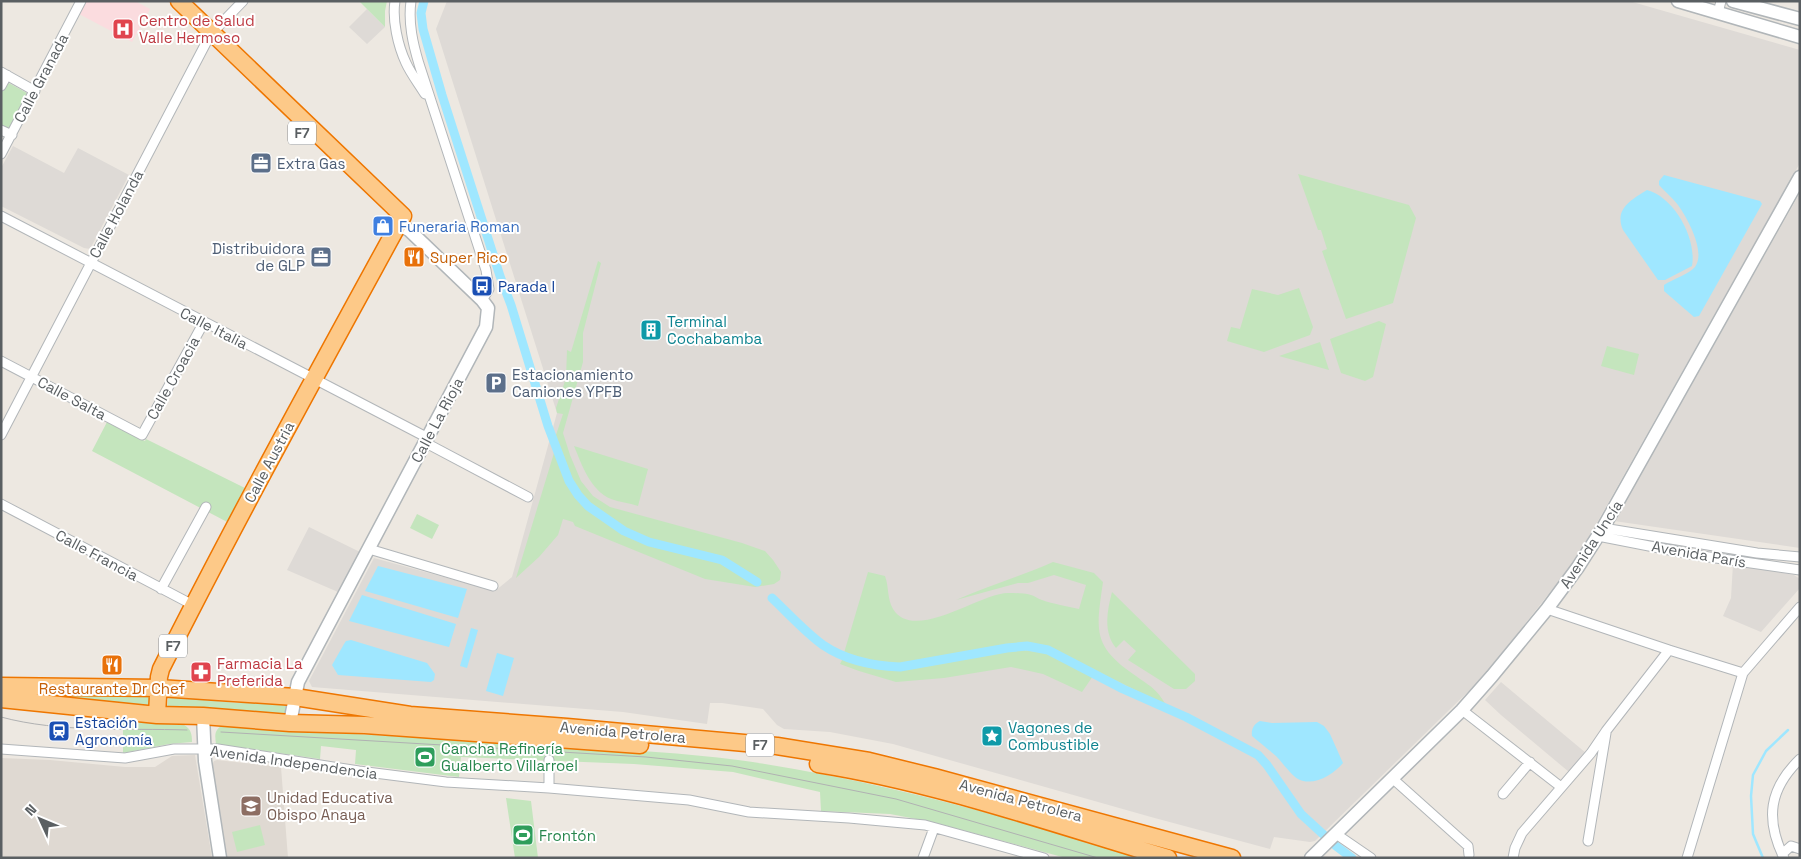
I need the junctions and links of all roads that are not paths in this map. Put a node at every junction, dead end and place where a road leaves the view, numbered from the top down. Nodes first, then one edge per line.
1 (81, 1) edge
2 (166, 1) edge
3 (179, 1) edge
4 (243, 1) edge
5 (395, 1) edge
6 (411, 1) edge
7 (1678, 1) edge
8 (1733, 1) edge
9 (1720, 7) edge
10 (1800, 19) edge
11 (209, 37) junction
12 (1800, 37) edge
13 (4, 73) edge
14 (1, 86) edge
15 (35, 90) junction
16 (433, 107) junction
17 (1, 130) edge
18 (12, 135) junction
19 (1, 154) edge
20 (1800, 177) edge
21 (1, 216) edge
22 (403, 223) junction
23 (91, 263) junction
24 (482, 300) junction
25 (204, 322) junction
26 (1, 361) edge
27 (32, 376) junction
28 (313, 379) junction
29 (142, 434) joint
30 (1, 435) edge
31 (427, 440) junction
32 (528, 498) dead end
33 (1, 504) edge
34 (206, 507) dead end
35 (1601, 532) junction
36 (369, 549) junction
37 (1800, 557) edge
38 (1800, 570) edge
39 (493, 586) dead end
40 (161, 589) junction
41 (193, 606) junction
42 (1800, 607) edge
43 (1547, 609) junction
44 (1669, 650) junction
45 (1743, 673) junction
46 (1, 686) edge
47 (159, 688) junction
48 (295, 697) junction
49 (1, 699) edge
50 (1462, 710) junction
51 (157, 715) junction
52 (203, 716) junction
53 (290, 723) junction
54 (1606, 731) junction
55 (1, 749) edge
56 (205, 749) junction
57 (1800, 759) edge
58 (549, 760) dead end
59 (1530, 762) junction
60 (1392, 778) junction
61 (1561, 787) junction
62 (550, 788) junction
63 (1503, 794) dead end
64 (934, 828) junction
65 (1336, 834) junction
66 (1588, 841) dead end
67 (1800, 849) edge
68 (1010, 853) edge
69 (1469, 855) dead end
70 (1782, 856) edge
71 (220, 858) edge
72 (923, 858) edge
73 (1044, 858) edge
74 (1168, 858) edge
75 (1232, 858) edge
76 (1311, 858) edge
77 (1371, 858) edge
78 (1513, 858) edge
79 (1687, 858) edge

1 - 15 street, Calle Granada
2 - 11 highway, F7
3 - 11 highway, F7
4 - 11 street, Calle Holanda
5 - 16 street, Calle La Rioja
6 - 16 street, Calle La Rioja
7 - 9 street
8 - 10 street
9 - 12 street
11 - 22 highway, F7
11 - 23 street, Calle Holanda
13 - 14 street
13 - 15 street
15 - 18 street, Calle Granada
16 - 24 street, Calle La Rioja
17 - 18 street
18 - 19 street, Calle Granada
20 - 35 street, Avenida Uncía
21 - 23 street, Calle Italia
22 - 24 street
22 - 28 highway, Calle Austria / F7
23 - 25 street, Calle Italia
23 - 27 street, Calle Holanda
24 - 31 street, Calle La Rioja
25 - 28 street, Calle Italia
25 - 29 street, Calle Croacia
26 - 27 street, Calle Salta
27 - 29 street, Calle Salta
27 - 30 street, Calle Holanda
28 - 31 street, Calle Italia
28 - 41 highway, Calle Austria / F7
31 - 32 street, Calle Italia
31 - 36 street, Calle La Rioja
33 - 40 street, Calle Francia
34 - 40 street
35 - 37 street, Avenida París
35 - 38 street, Avenida París
35 - 43 street, Avenida Uncía
36 - 39 street
36 - 48 street, Calle La Rioja
40 - 41 street, Calle Francia
41 - 47 highway, Calle Austria / F7
42 - 45 street
43 - 44 street
43 - 50 street, Avenida Uncía
44 - 45 street
44 - 54 street
45 - 79 street
46 - 47 highway, Avenida Petrolera / F7
47 - 48 highway, Avenida Petrolera / F7
47 - 51 highway, Calle Austria / F7
48 - 53 street, Calle La Rioja
48 - 75 highway, Avenida Petrolera / F7
49 - 51 highway, Avenida Petrolera / F7
50 - 59 street
50 - 60 street, Avenida Uncía
51 - 52 highway, Avenida Petrolera / F7
52 - 53 highway, Avenida Petrolera / F7
52 - 56 street
53 - 74 highway, Avenida Petrolera / F7
54 - 61 street
54 - 66 street
55 - 56 street, Avenida Independencia
56 - 62 street, Avenida Independencia
56 - 71 street
57 - 70 street
58 - 62 street
59 - 61 street
59 - 63 street
60 - 65 street, Avenida Uncía
60 - 69 street
61 - 78 street
62 - 64 street, Avenida Independencia
64 - 68 street, Avenida Independencia
64 - 72 street
65 - 76 street, Avenida Uncía
65 - 77 street
67 - 70 street
68 - 73 street, Avenida Independencia

